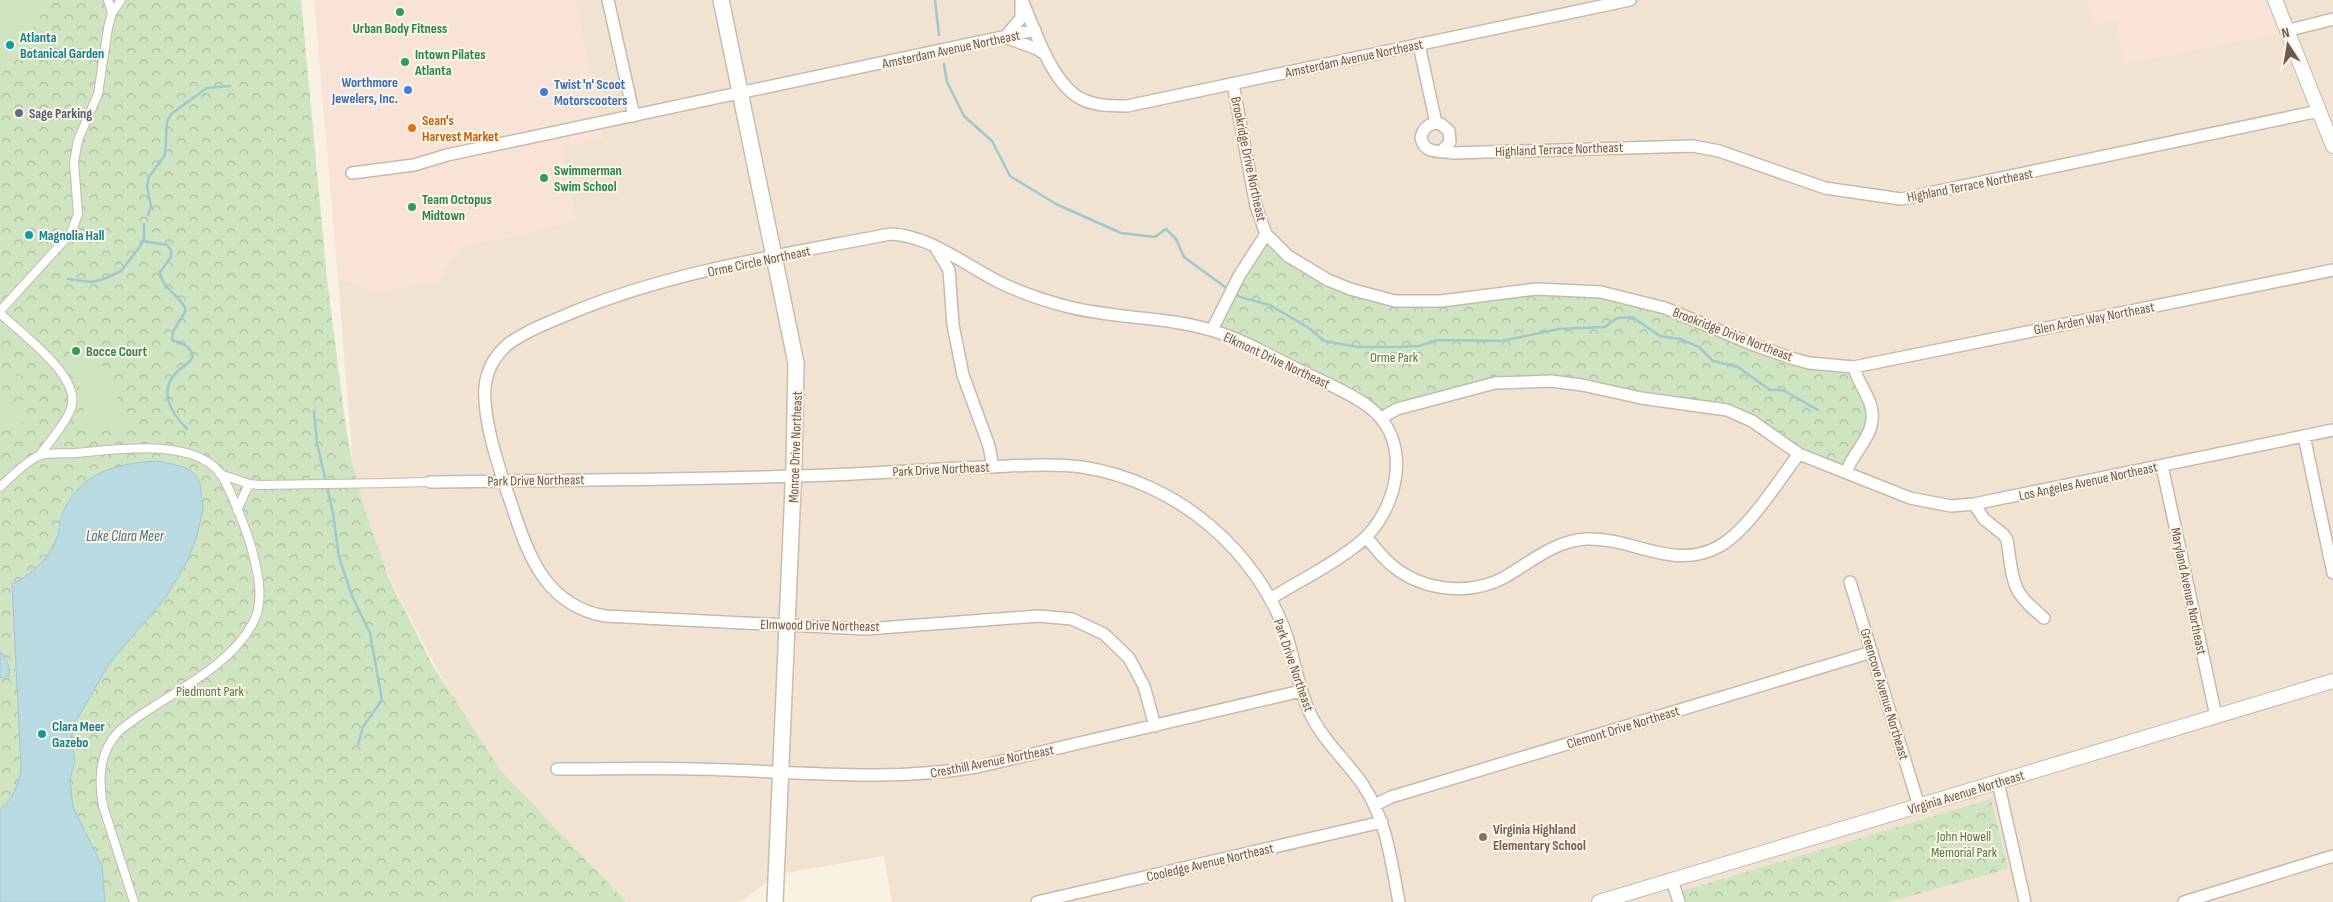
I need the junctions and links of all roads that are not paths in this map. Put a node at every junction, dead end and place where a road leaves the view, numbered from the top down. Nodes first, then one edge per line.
1 (108, 0) edge
2 (121, 0) edge
3 (608, 0) edge
4 (721, 0) edge
5 (1022, 0) edge
6 (1630, 0) edge
7 (2275, 0) edge
8 (1588, 4) edge
9 (112, 13) junction
10 (2333, 19) edge
11 (1035, 30) junction
12 (2286, 31) junction
13 (1005, 37) junction
14 (1418, 45) junction
15 (1047, 56) junction
16 (1233, 84) junction
17 (740, 94) junction
18 (2319, 112) junction
19 (634, 116) junction
20 (1436, 123) junction
21 (2333, 146) edge
22 (1442, 150) junction
23 (352, 173) dead end
24 (1266, 234) junction
25 (934, 247) junction
26 (774, 257) junction
27 (2333, 270) edge
28 (0, 312) edge
29 (1212, 330) junction
30 (1854, 367) junction
31 (1381, 418) junction
32 (2333, 430) edge
33 (2304, 436) junction
34 (1799, 454) junction
35 (39, 456) junction
36 (2162, 466) junction
37 (992, 467) junction
38 (1846, 472) junction
39 (220, 474) junction
40 (794, 475) junction
41 (504, 481) junction
42 (430, 482) joint
43 (249, 484) junction
44 (0, 487) edge
45 (1974, 504) junction
46 (237, 510) junction
47 (1366, 537) junction
48 (2333, 573) edge
49 (1850, 582) dead end
50 (1270, 599) junction
51 (2044, 618) dead end
52 (788, 625) junction
53 (1872, 652) junction
54 (2333, 681) edge
55 (1301, 691) junction
56 (2216, 716) junction
57 (1155, 726) junction
58 (557, 769) dead end
59 (781, 772) junction
60 (1998, 782) junction
61 (1375, 805) junction
62 (1919, 806) junction
63 (1382, 822) junction
64 (2333, 856) edge
65 (1672, 880) junction
66 (134, 902) edge
67 (775, 902) edge
68 (1037, 902) edge
69 (1398, 902) edge
70 (1598, 902) edge
71 (1679, 902) edge
72 (2025, 902) edge
73 (2184, 902) edge

1 - 9 street
2 - 9 street
3 - 19 street
4 - 17 main road, Monroe Drive Northeast
5 - 11 street
5 - 13 street
6 - 8 street, Amsterdam Avenue Northeast
7 - 12 street
8 - 14 street, Amsterdam Avenue Northeast
9 - 28 street
10 - 12 street
11 - 13 street, Amsterdam Avenue Northeast
11 - 15 street, Amsterdam Avenue Northeast
12 - 18 street
13 - 15 street
13 - 17 street, Amsterdam Avenue Northeast
14 - 16 street, Amsterdam Avenue Northeast
14 - 20 street
15 - 16 street, Amsterdam Avenue Northeast
16 - 24 street, Brookridge Drive Northeast
17 - 19 street, Amsterdam Avenue Northeast
17 - 26 main road, Monroe Drive Northeast
18 - 21 street
18 - 22 street, Highland Terrace Northeast
19 - 23 street, Amsterdam Avenue Northeast
20 - 22 street
20 - 22 street, Highland Terrace Northeast
24 - 29 street, Brookridge Drive Northeast
24 - 30 street, Brookridge Drive Northeast
25 - 26 street, Orme Circle Northeast
25 - 29 street, Elkmont Drive Northeast
25 - 37 street, Orme Circle Northeast
26 - 40 main road, Monroe Drive Northeast
26 - 41 street, Orme Circle Northeast
27 - 30 street, Glen Arden Way Northeast
28 - 35 street
29 - 31 street, Elkmont Drive Northeast
30 - 38 street
31 - 34 street
31 - 47 street, Elkmont Drive Northeast
32 - 33 street, Los Angeles Avenue Northeast
33 - 36 street, Los Angeles Avenue Northeast
33 - 48 street
34 - 38 street
34 - 47 street
35 - 39 street
35 - 44 street
36 - 45 street, Los Angeles Avenue Northeast
36 - 56 street, Maryland Avenue Northeast
37 - 40 street, Park Drive Northeast
37 - 50 street, Park Drive Northeast
38 - 45 street, Los Angeles Avenue Northeast
39 - 43 street, Park Drive Northeast
39 - 46 street
40 - 41 street, Park Drive Northeast
40 - 52 main road, Monroe Drive Northeast
41 - 42 street, Park Drive Northeast
41 - 52 street, Elmwood Drive Northeast
42 - 43 street, Park Drive Northeast
43 - 46 street
45 - 51 street
46 - 66 street
47 - 50 street, Elkmont Drive Northeast
49 - 53 street, Greencove Avenue Northeast
50 - 55 street, Park Drive Northeast
52 - 57 street, Elmwood Drive Northeast
52 - 59 main road, Monroe Drive Northeast
53 - 61 street, Clemont Drive Northeast
53 - 62 street, Greencove Avenue Northeast
54 - 56 street, Virginia Avenue Northeast
55 - 57 street, Cresthill Avenue Northeast
55 - 61 street, Park Drive Northeast
56 - 60 street, Virginia Avenue Northeast
57 - 59 street, Cresthill Avenue Northeast
58 - 59 street, Cresthill Avenue Northeast
59 - 67 main road, Monroe Drive Northeast
60 - 62 street, Virginia Avenue Northeast
60 - 72 street
61 - 63 street, Park Drive Northeast
62 - 65 street, Virginia Avenue Northeast
63 - 68 street, Cooledge Avenue Northeast
63 - 69 street, Park Drive Northeast
64 - 73 street
65 - 70 street, Virginia Avenue Northeast
65 - 71 street

